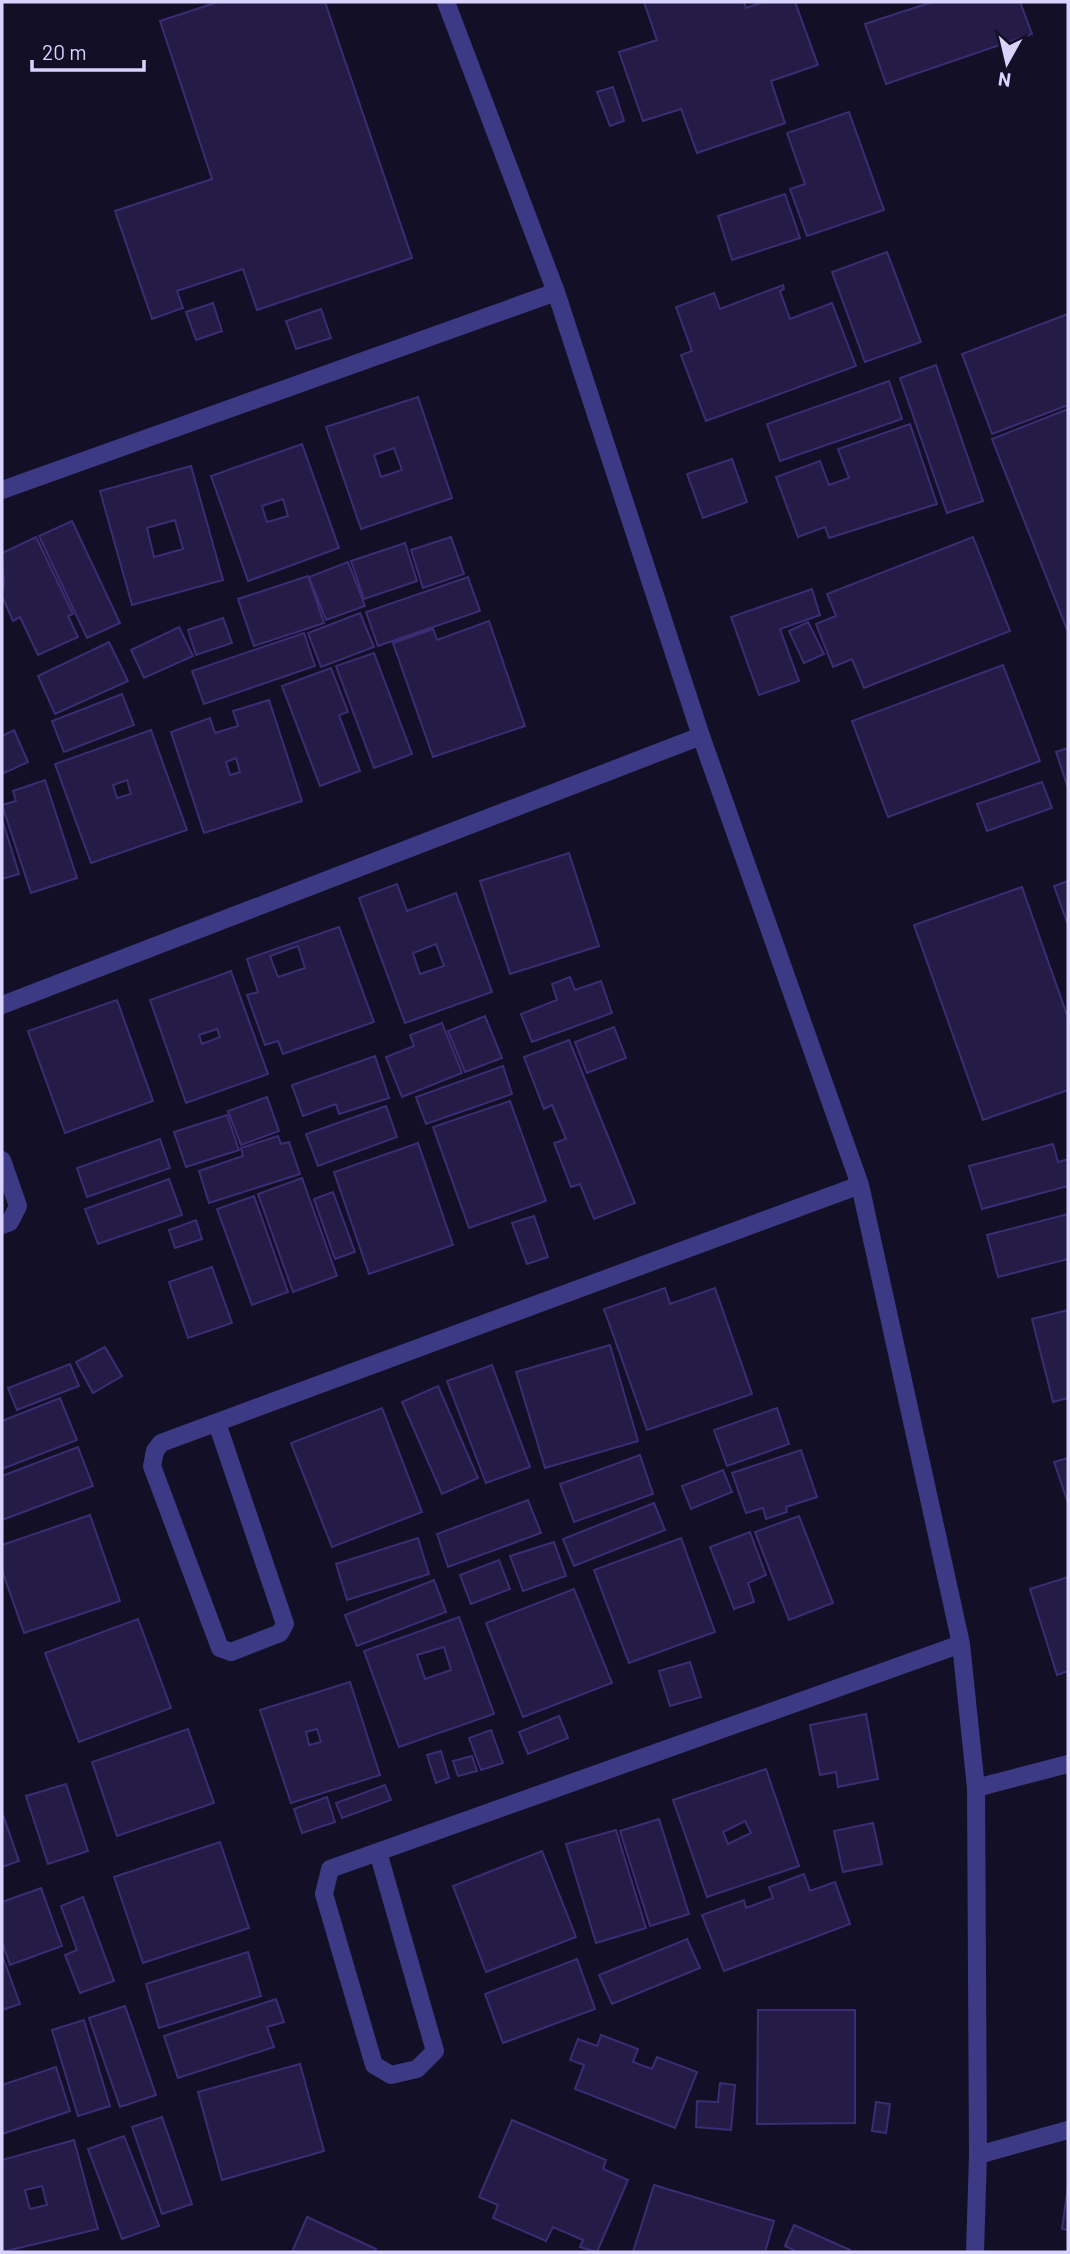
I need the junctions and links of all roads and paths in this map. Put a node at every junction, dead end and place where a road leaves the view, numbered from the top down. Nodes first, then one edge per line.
1 (446, 2) edge
2 (556, 292) junction
3 (2, 490) edge
4 (701, 736) junction
5 (2, 1005) edge
6 (2, 1160) edge
7 (860, 1185) junction
8 (2, 1225) edge
9 (217, 1423) junction
10 (961, 1644) junction
11 (1068, 1764) edge
12 (976, 1788) junction
13 (378, 1852) junction
14 (1068, 2130) edge
15 (978, 2155) junction
16 (975, 2252) edge

1 - 2 street
2 - 3 street
2 - 4 street
4 - 5 street
4 - 7 street
6 - 8 street
7 - 9 street
7 - 10 street
9 - 9 street
10 - 12 street
10 - 13 street
11 - 12 street
12 - 15 street
13 - 13 street
14 - 15 street
15 - 16 street

